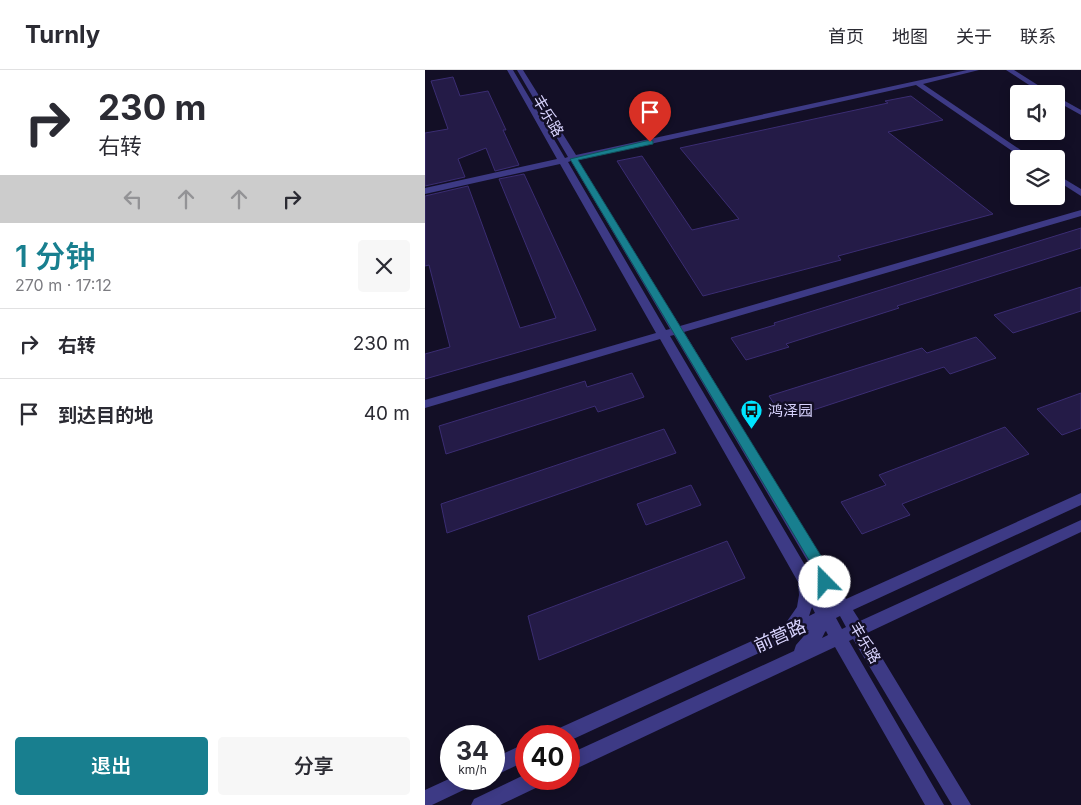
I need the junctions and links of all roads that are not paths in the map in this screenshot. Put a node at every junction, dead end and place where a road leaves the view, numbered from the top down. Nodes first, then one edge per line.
1 (510, 70) edge
2 (520, 70) edge
3 (976, 70) edge
4 (1009, 70) edge
5 (958, 72) edge
6 (917, 83) junction
7 (1034, 85) edge
8 (1065, 103) edge
9 (1081, 113) edge
10 (1017, 150) edge
11 (574, 159) junction
12 (562, 162) junction
13 (1065, 182) edge
14 (425, 191) edge
15 (1081, 193) edge
16 (1081, 212) edge
17 (677, 330) junction
18 (663, 334) junction
19 (425, 404) edge
20 (1081, 499) edge
21 (1081, 526) edge
22 (821, 568) junction
23 (803, 574) junction
24 (844, 607) junction
25 (825, 614) junction
26 (857, 628) junction
27 (780, 636) junction
28 (839, 637) junction
29 (791, 659) junction
30 (580, 727) edge
31 (580, 758) edge
32 (515, 789) edge
33 (443, 790) edge
34 (425, 798) edge
35 (480, 805) edge
36 (935, 805) edge
37 (962, 805) edge

1 - 12 street, 丰乐路
2 - 11 street, 丰乐路
3 - 5 street
4 - 7 street
5 - 6 street
6 - 10 street
6 - 11 street
8 - 9 street
11 - 12 street
11 - 17 street, 丰乐路
12 - 14 street
12 - 18 street, 丰乐路
13 - 15 street
16 - 17 street
17 - 18 street
17 - 22 street, 丰乐路
18 - 19 street
18 - 23 street, 丰乐路
20 - 24 street, 前营路
21 - 26 street, 前营路
22 - 24 street, 丰乐路
22 - 25 street
23 - 25 street, 丰乐路
23 - 27 street
24 - 25 street, 前营路
24 - 26 street, 丰乐路
25 - 27 street, 前营路
25 - 28 street, 丰乐路
25 - 29 street
26 - 28 street, 前营路
26 - 37 street, 丰乐路
27 - 30 street, 前营路
28 - 29 street, 前营路
28 - 36 street, 丰乐路
29 - 31 street, 前营路
32 - 35 street
33 - 34 street

